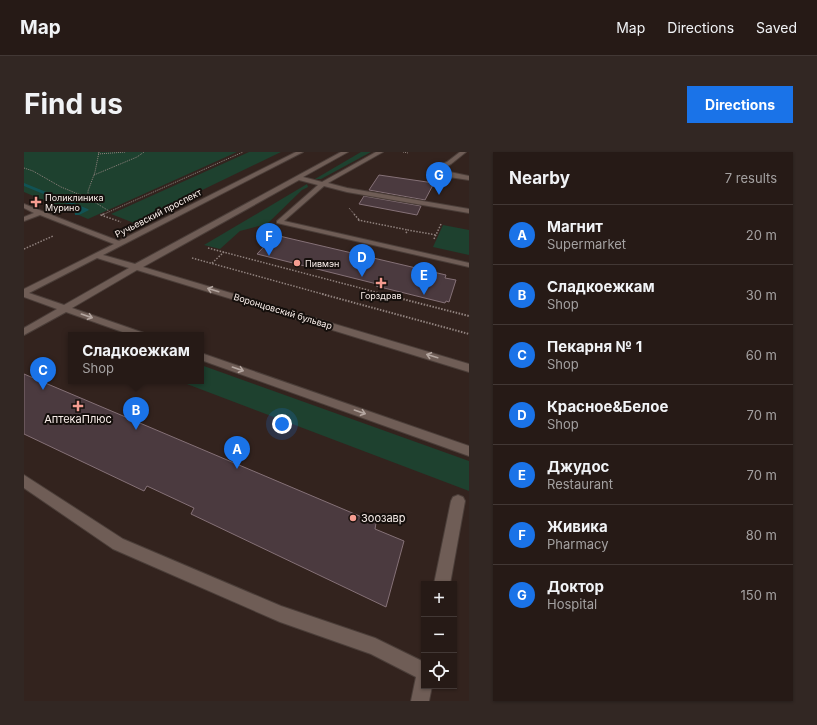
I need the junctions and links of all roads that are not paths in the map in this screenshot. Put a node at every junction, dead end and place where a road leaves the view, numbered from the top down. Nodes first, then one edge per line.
1 (300, 152) edge
2 (345, 152) edge
3 (380, 152) edge
4 (463, 152) edge
5 (299, 178) junction
6 (469, 178) edge
7 (321, 185) junction
8 (24, 206) edge
9 (469, 211) edge
10 (40, 213) junction
11 (24, 219) edge
12 (119, 243) junction
13 (96, 255) junction
14 (469, 265) edge
15 (136, 267) junction
16 (24, 293) edge
17 (64, 308) junction
18 (24, 332) edge
19 (132, 332) edge
20 (204, 357) edge
21 (469, 368) edge
22 (469, 451) edge
23 (24, 481) edge
24 (458, 501) dead end
25 (443, 581) edge
26 (421, 670) edge
27 (422, 689) edge
28 (420, 701) edge

1 - 12 street, Ручьевский проспект
2 - 5 street
3 - 7 street
4 - 6 street
5 - 7 street
5 - 15 street
7 - 9 street
7 - 14 street
8 - 10 street
10 - 11 street
10 - 12 street
12 - 13 street, Ручьевский проспект
13 - 15 street, Воронцовский бульвар
13 - 16 street, Ручьевский проспект
15 - 17 street
21 -> 15 street, Воронцовский бульвар
16 - 17 street
17 - 18 street
17 -> 19 street
20 -> 22 street
23 - 26 street
24 - 25 street
27 - 28 street

